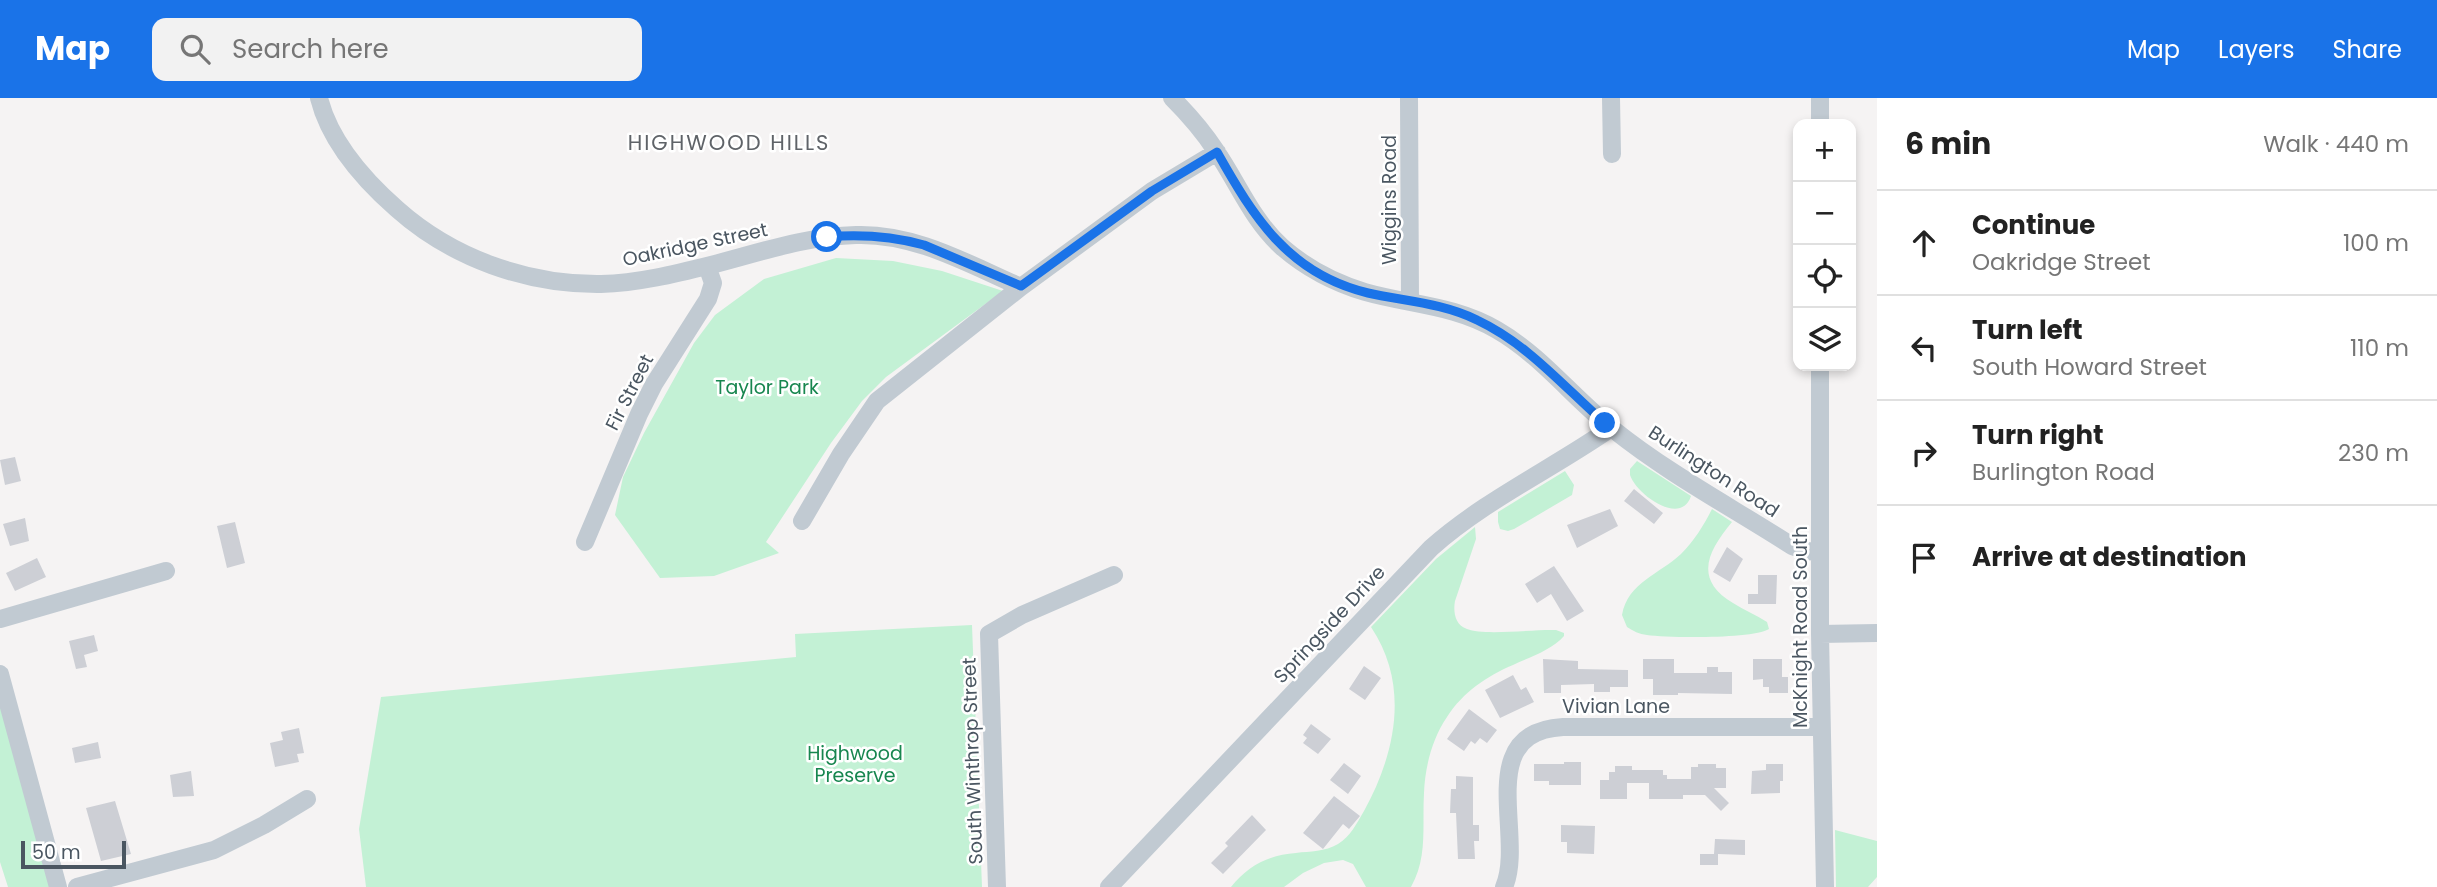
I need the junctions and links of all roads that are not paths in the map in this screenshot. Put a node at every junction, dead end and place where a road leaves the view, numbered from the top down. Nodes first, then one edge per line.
1 (318, 98) edge
2 (1172, 98) edge
3 (1409, 98) edge
4 (1611, 98) edge
5 (1820, 98) edge
6 (1820, 119) edge
7 (1217, 152) junction
8 (1612, 154) dead end
9 (707, 266) junction
10 (1021, 286) junction
11 (1410, 301) junction
12 (1820, 371) edge
13 (1611, 428) junction
14 (802, 521) dead end
15 (585, 542) dead end
16 (1820, 552) junction
17 (166, 571) dead end
18 (1114, 575) dead end
19 (0, 619) edge
20 (1877, 633) edge
21 (1820, 634) junction
22 (0, 674) edge
23 (1821, 727) junction
24 (307, 799) dead end
25 (58, 887) edge
26 (77, 887) edge
27 (997, 887) edge
28 (1109, 887) edge
29 (1504, 887) edge
30 (1825, 887) edge

1 - 9 street, Oakridge Street
2 - 7 street, Burlington Road
3 - 11 street, Wiggins Road
4 - 8 street
5 - 6 street
7 - 10 street
7 - 11 street, Burlington Road
9 - 10 street, Oakridge Street
9 - 15 street, Fir Street
10 - 14 street
11 - 13 street, Burlington Road
12 - 16 street, McKnight Road South
13 - 16 street, Burlington Road
13 - 28 street, Springside Drive
16 - 21 street, McKnight Road South
17 - 19 street
18 - 27 street, South Winthrop Street
20 - 21 street
21 - 23 street, McKnight Road South
22 - 25 street
23 - 29 street, Vivian Lane
23 - 30 street, McKnight Road South
24 - 26 street

